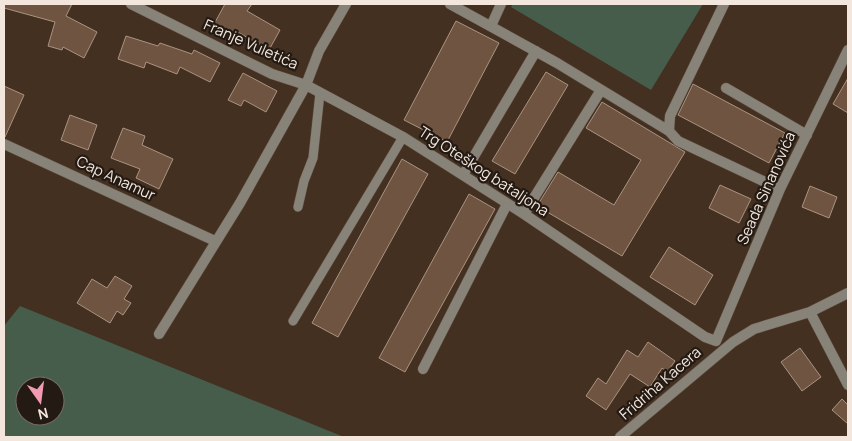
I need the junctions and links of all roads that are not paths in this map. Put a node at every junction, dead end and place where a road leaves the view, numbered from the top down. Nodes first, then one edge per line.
1 (131, 4) edge
2 (346, 4) edge
3 (450, 4) edge
4 (502, 4) edge
5 (724, 4) edge
6 (491, 26) junction
7 (848, 50) edge
8 (536, 51) junction
9 (306, 85) junction
10 (726, 88) dead end
11 (601, 90) junction
12 (320, 93) junction
13 (669, 131) junction
14 (807, 135) junction
15 (402, 137) junction
16 (4, 144) edge
17 (463, 175) junction
18 (780, 189) junction
19 (507, 204) junction
20 (298, 207) dead end
21 (524, 214) junction
22 (215, 241) junction
23 (848, 293) edge
24 (810, 312) junction
25 (294, 321) dead end
26 (159, 334) dead end
27 (716, 341) junction
28 (719, 352) junction
29 (423, 369) dead end
30 (848, 385) edge
31 (620, 437) edge

1 - 9 street, Franje Vuletića
2 - 9 street
3 - 6 street
4 - 6 street
5 - 13 street
6 - 8 street
7 - 14 street, Seada Sinanovića
8 - 11 street
8 - 17 street
9 - 12 street, Trg Oteškog bataljona
9 - 22 street
10 - 14 street
11 - 13 street
11 - 21 street
12 - 15 street, Trg Oteškog bataljona
12 - 20 lane
13 - 18 street
14 - 18 street, Seada Sinanovića
15 - 17 street, Trg Oteškog bataljona
15 - 25 lane
16 - 22 street, Cap Anamur
17 - 19 street, Trg Oteškog bataljona
18 - 27 street, Seada Sinanovića
19 - 21 street, Trg Oteškog bataljona
19 - 29 street
21 - 27 street, Trg Oteškog bataljona
22 - 26 street
23 - 24 street, Fridriha Kacera
24 - 28 street, Fridriha Kacera
24 - 30 street
27 - 28 street, Fridriha Kacera
28 - 31 street, Fridriha Kacera

